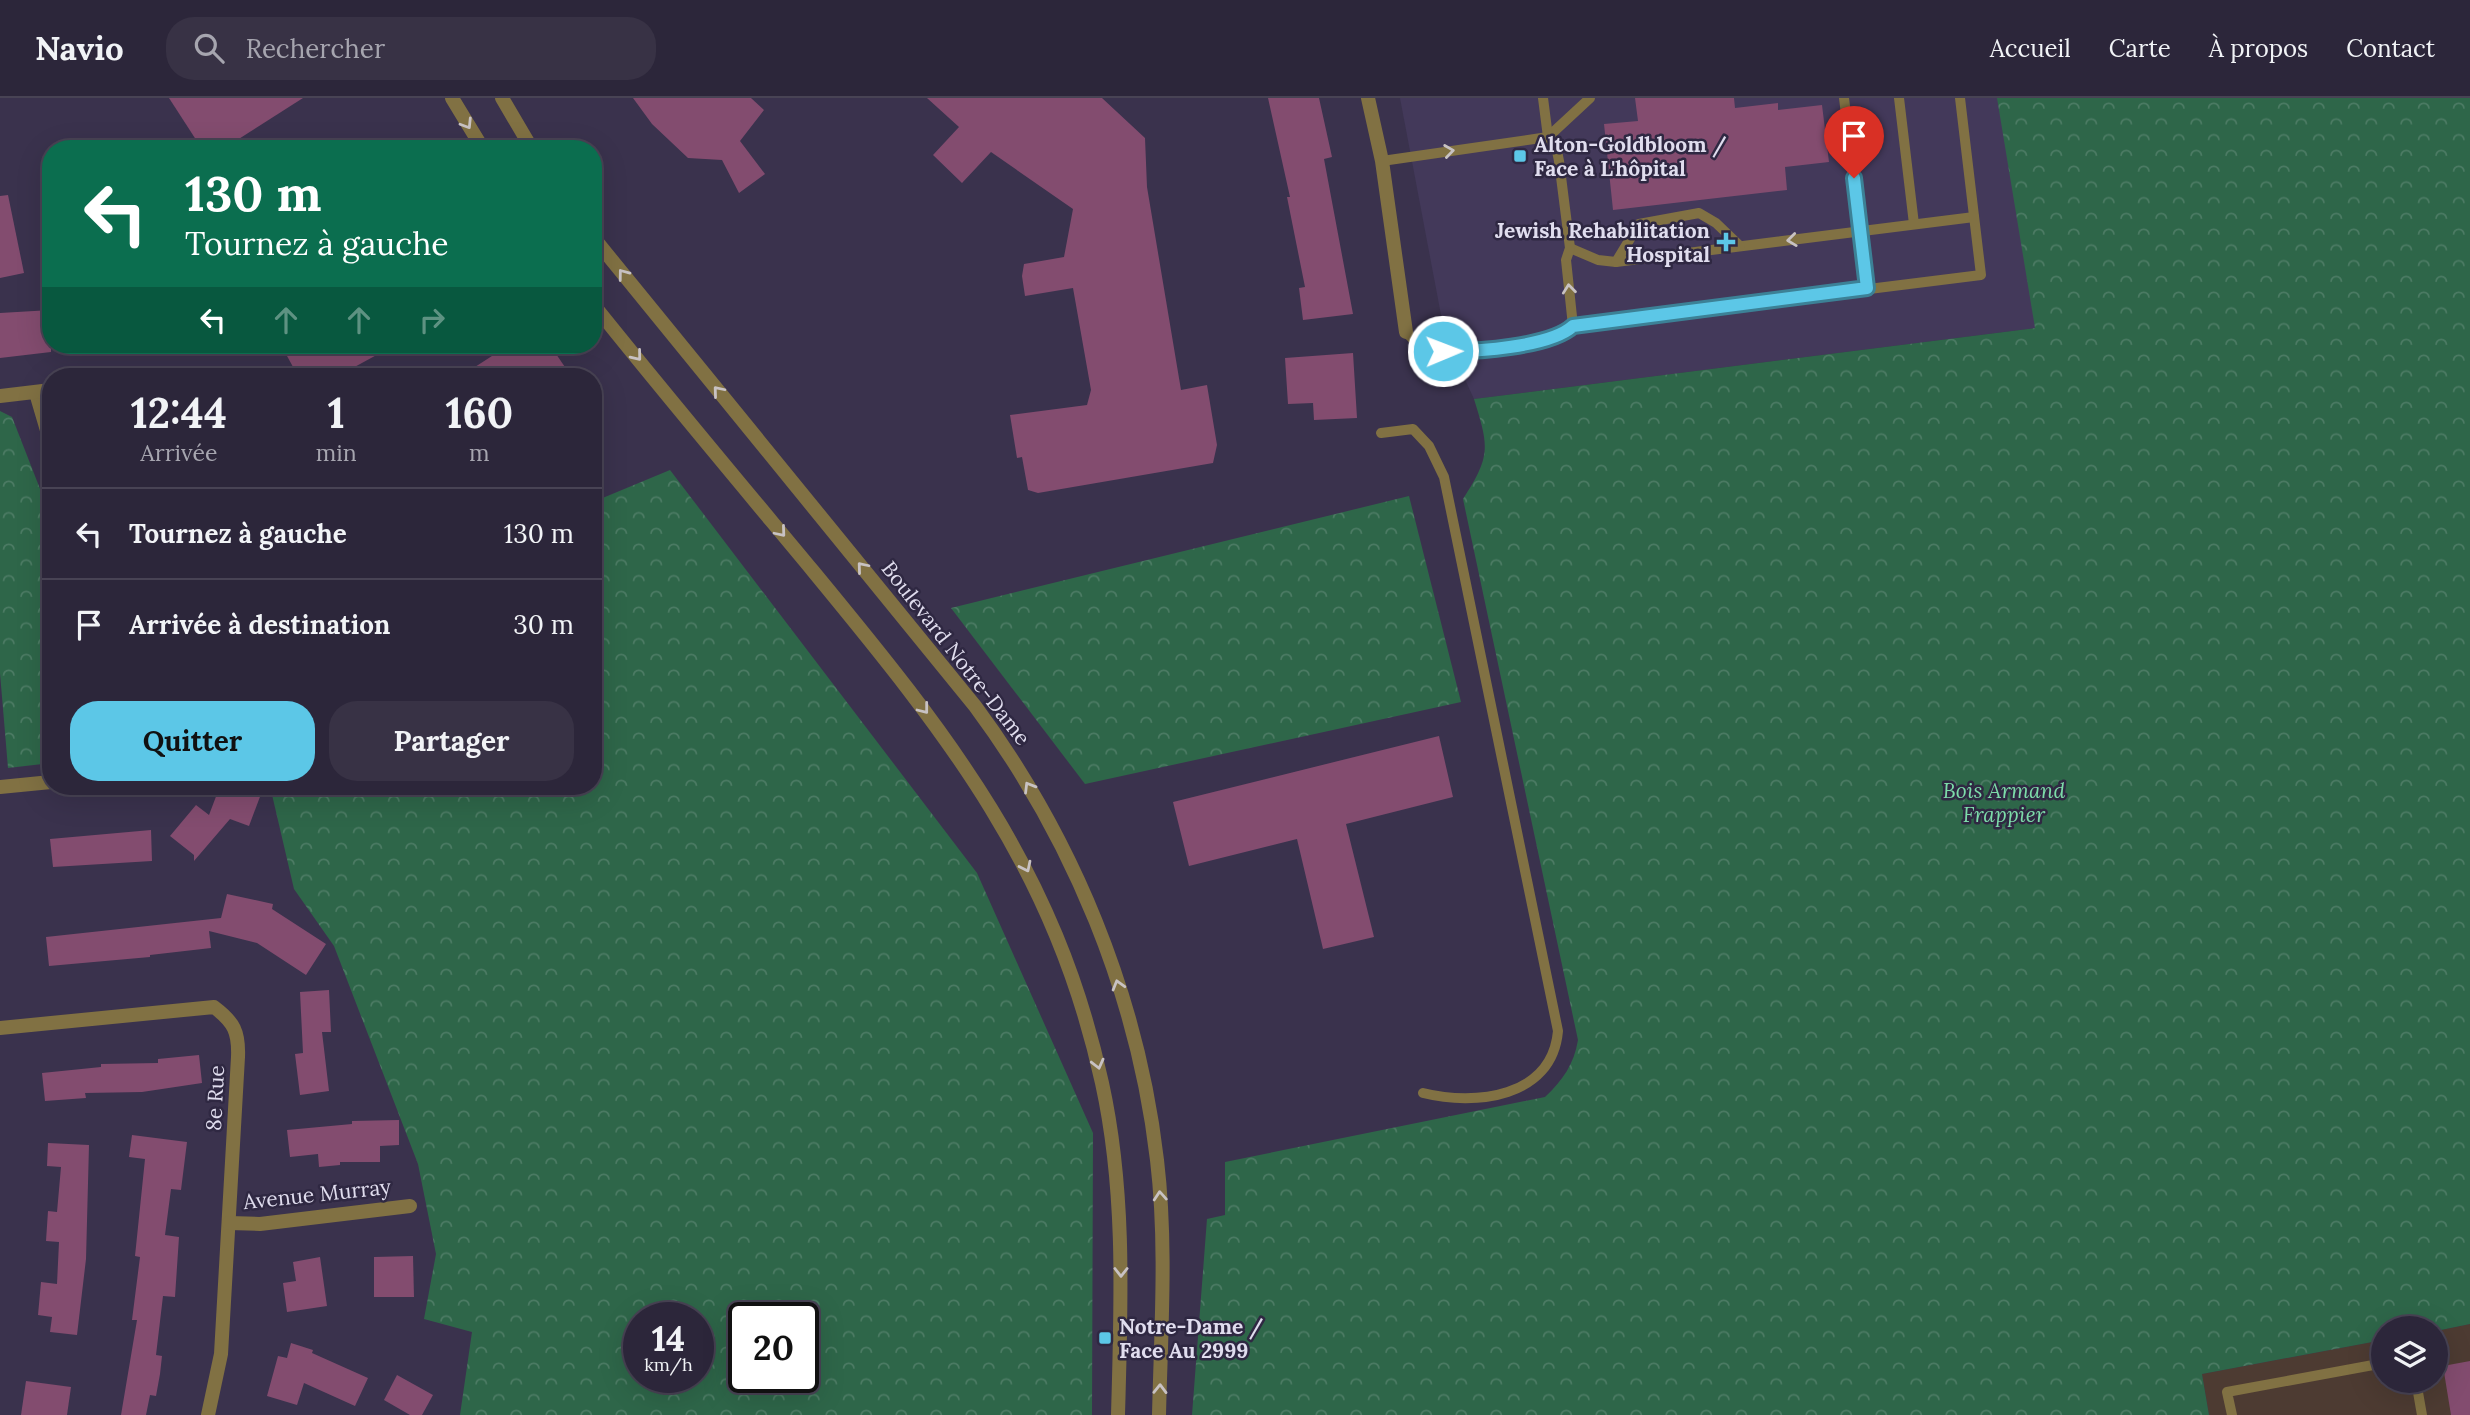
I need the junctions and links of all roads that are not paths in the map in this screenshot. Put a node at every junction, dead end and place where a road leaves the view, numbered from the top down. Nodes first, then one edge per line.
1 (452, 98) edge
2 (502, 98) edge
3 (1368, 98) edge
4 (1543, 98) edge
5 (1590, 98) edge
6 (1844, 98) edge
7 (1899, 98) edge
8 (1960, 98) edge
9 (1548, 136) junction
10 (478, 140) edge
11 (527, 140) edge
12 (1382, 161) junction
13 (1974, 217) junction
14 (1914, 225) junction
15 (1860, 232) junction
16 (1740, 246) junction
17 (602, 248) edge
18 (1570, 248) junction
19 (1616, 261) junction
20 (1867, 288) junction
21 (602, 315) edge
22 (1573, 326) junction
23 (1406, 332) joint
24 (42, 392) edge
25 (36, 393) junction
26 (0, 396) edge
27 (42, 413) edge
28 (1381, 433) dead end
29 (42, 783) edge
30 (0, 787) edge
31 (0, 1028) edge
32 (1423, 1093) dead end
33 (410, 1206) dead end
34 (229, 1223) junction
35 (2371, 1365) edge
36 (2418, 1393) edge
37 (208, 1415) edge
38 (1118, 1415) edge
39 (1159, 1415) edge
40 (2232, 1415) edge
41 (2422, 1415) edge

1 -> 10 street
2 - 11 street
3 - 12 street
4 - 9 lane
5 - 9 lane
6 - 15 lane
7 - 14 lane
8 - 13 lane
12 -> 9 lane
9 - 18 lane
12 - 23 street
13 - 14 lane
13 - 20 lane
14 - 15 lane
15 -> 16 lane
15 - 20 lane
16 - 19 lane
16 - 19 lane
39 -> 17 street, Boulevard Notre-Dame
18 - 19 lane
22 -> 18 lane
20 - 22 lane
21 -> 38 street
22 - 23 lane
24 - 25 street
25 - 26 street
25 - 27 street
28 - 32 lane
29 - 30 street
31 - 34 street, 8e Rue
33 - 34 street, Avenue Murray
34 - 37 street, 8e Rue
35 - 40 lane
36 - 41 lane

